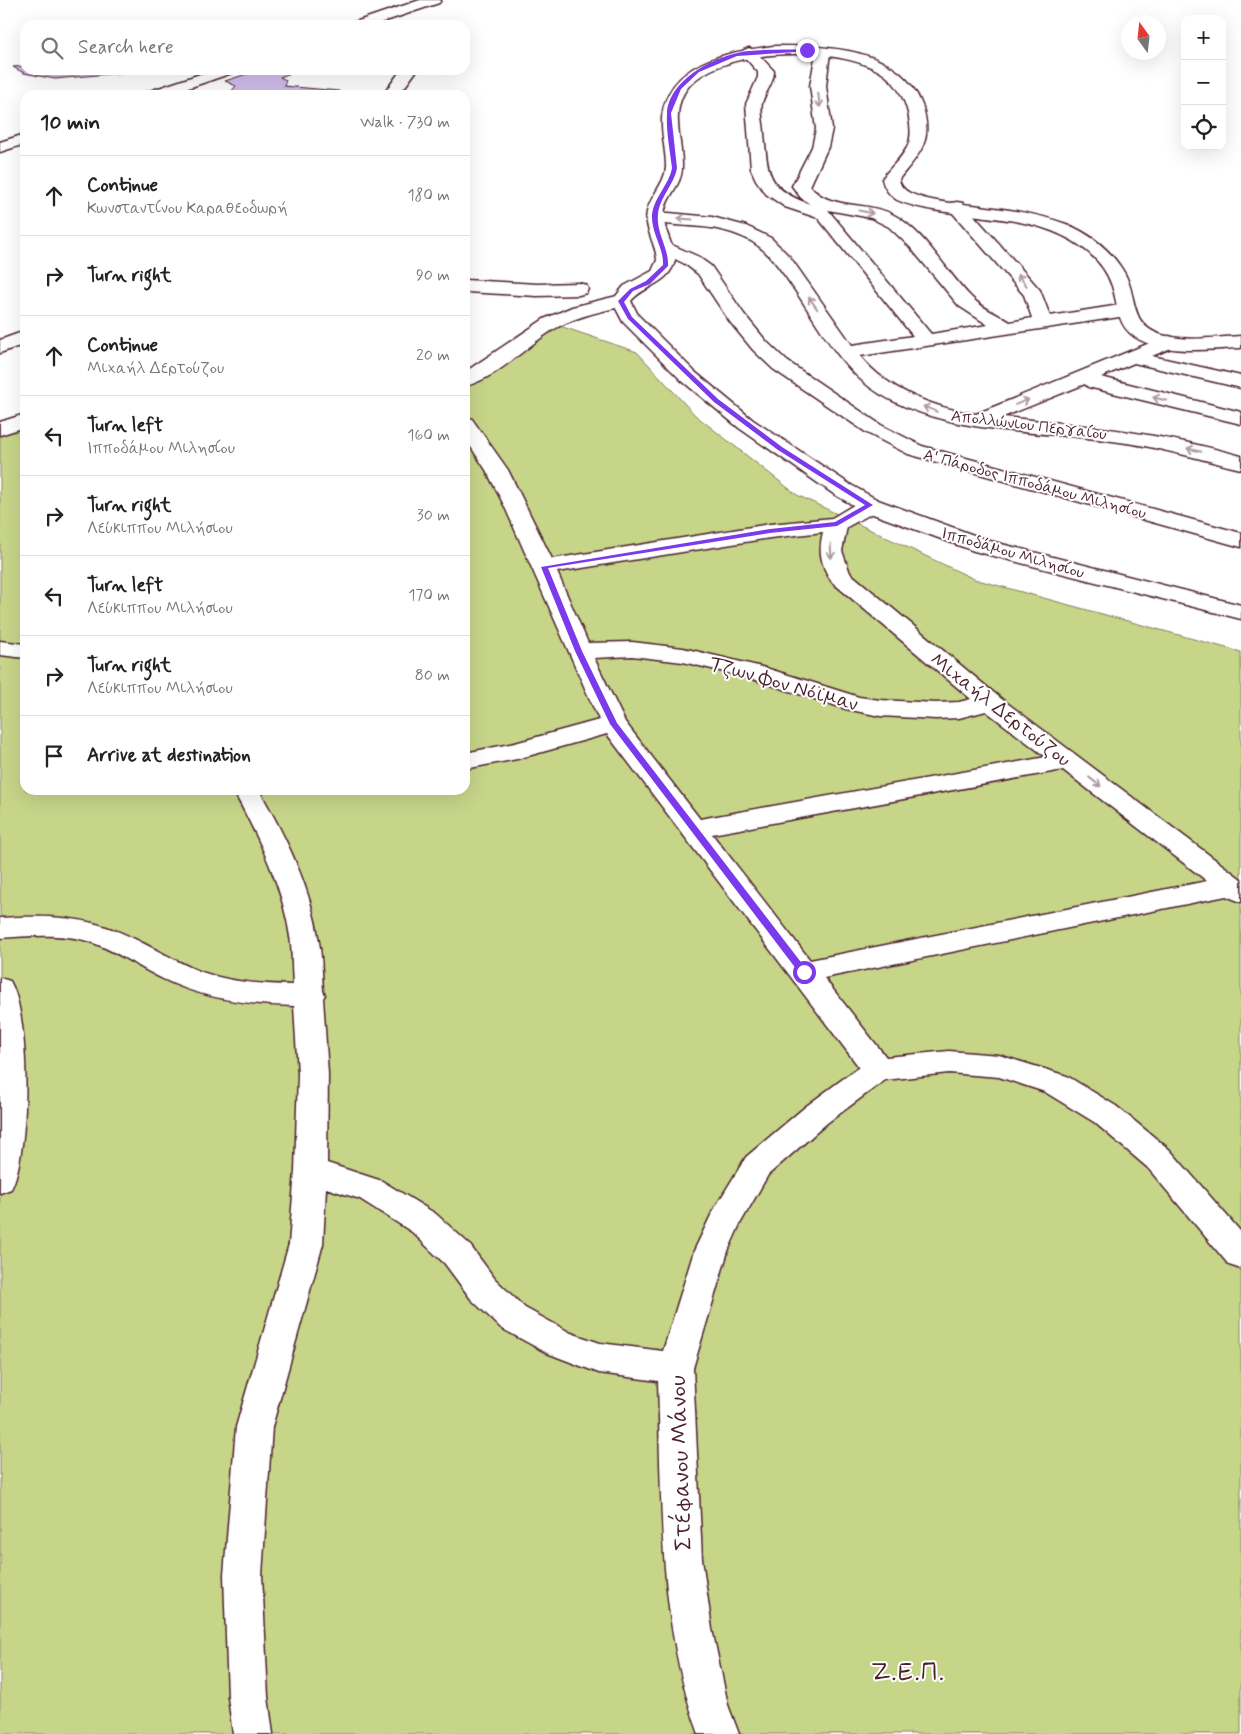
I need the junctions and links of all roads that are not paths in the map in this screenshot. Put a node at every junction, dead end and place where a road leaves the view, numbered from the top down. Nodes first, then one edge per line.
1 (433, 0) edge
2 (431, 18) dead end
3 (375, 20) edge
4 (823, 52) junction
5 (749, 53) junction
6 (212, 75) edge
7 (405, 75) edge
8 (168, 90) edge
9 (395, 90) edge
10 (20, 141) edge
11 (0, 147) edge
12 (957, 207) junction
13 (655, 217) junction
14 (663, 246) junction
15 (470, 286) edge
16 (621, 301) junction
17 (1126, 310) junction
18 (1043, 323) junction
19 (1007, 328) junction
20 (20, 339) edge
21 (926, 340) junction
22 (1169, 342) junction
23 (1241, 342) edge
24 (0, 347) edge
25 (847, 352) junction
26 (1132, 357) junction
27 (1088, 375) junction
28 (470, 378) edge
29 (1241, 382) edge
30 (1241, 418) edge
31 (977, 421) junction
32 (20, 422) edge
33 (0, 429) edge
34 (470, 431) edge
35 (1241, 445) edge
36 (1221, 457) junction
37 (1241, 463) edge
38 (870, 505) junction
39 (837, 524) junction
40 (1241, 540) edge
41 (544, 567) junction
42 (1241, 612) edge
43 (0, 648) edge
44 (20, 650) edge
45 (579, 651) junction
46 (990, 702) junction
47 (614, 724) junction
48 (470, 760) edge
49 (1068, 761) junction
50 (249, 795) edge
51 (692, 829) junction
52 (1236, 890) edge
53 (0, 928) edge
54 (804, 972) junction
55 (0, 988) edge
56 (310, 994) junction
57 (878, 1069) junction
58 (311, 1171) junction
59 (0, 1180) edge
60 (1241, 1255) edge
61 (675, 1368) junction
62 (253, 1734) edge
63 (719, 1734) edge

1 - 2 street
1 - 3 street
4 - 5 street
4 - 12 street
4 -> 19 street
5 - 13 street
5 - 21 street
6 - 8 street
7 - 9 street
10 - 11 street
12 - 17 street
18 -> 12 street
13 - 14 street
25 -> 13 street, Απολλώνιου Περγαίου
14 - 16 street
14 - 40 street, Α' Πάροδος Ιπποδάμου Μιλησίου
15 - 16 street
16 - 28 street
16 - 38 street, Ιπποδάμου Μιλησίου
17 - 18 street
17 - 22 street
18 - 19 street
19 - 21 street
20 - 24 street
21 - 25 street
22 - 23 street
22 - 26 street
31 -> 25 street, Απολλώνιου Περγαίου
26 - 27 street
26 - 29 street
30 -> 27 street
31 -> 27 street
36 -> 31 street, Απολλώνιου Περγαίου
32 - 33 street
34 - 41 street
35 - 36 street
36 - 37 street, Απολλώνιου Περγαίου
38 - 39 street
38 - 42 street, Ιπποδάμου Μιλησίου
39 - 41 street
39 -> 46 street, Μιχαήλ Δερτούζου
41 - 45 street
43 - 44 street
45 - 46 street, Τζων Φον Νόϊμαν
45 - 47 street
46 - 49 street, Μιχαήλ Δερτούζου
47 - 48 street
47 - 51 street
49 - 51 street
49 -> 52 street, Μιχαήλ Δερτούζου
50 - 56 street
51 - 54 street
52 - 54 street
53 - 56 street
54 - 57 street
55 - 59 street
56 - 58 street
57 - 60 street
57 - 61 street, Στέφανου Μάνου
58 - 61 street
58 - 62 street
61 - 63 street, Στέφανου Μάνου

